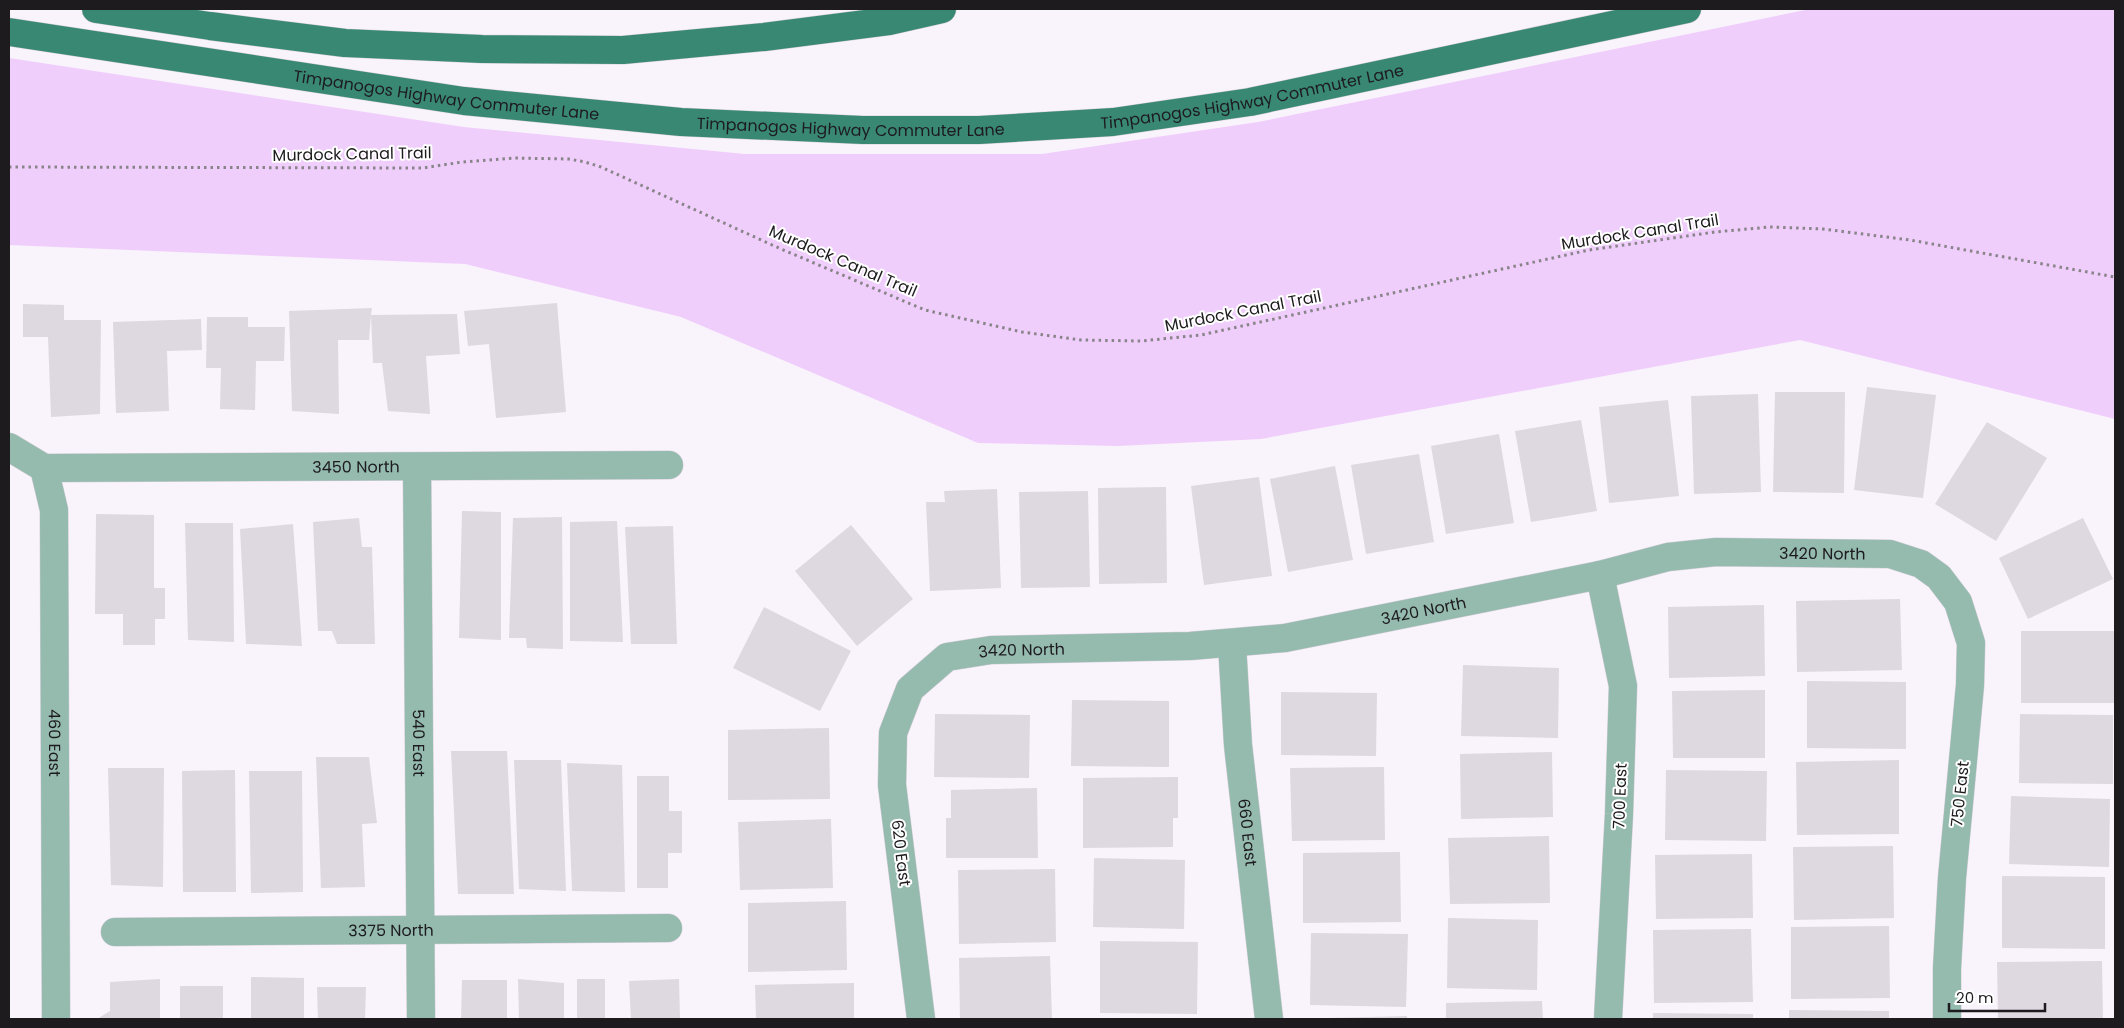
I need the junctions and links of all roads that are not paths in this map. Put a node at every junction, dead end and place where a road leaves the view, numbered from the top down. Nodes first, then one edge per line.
1 (96, 9) edge
2 (942, 9) edge
3 (1687, 9) edge
4 (9, 32) edge
5 (9, 447) edge
6 (417, 466) junction
7 (669, 466) dead end
8 (44, 468) junction
9 (1600, 575) junction
10 (1939, 577) joint
11 (1232, 644) junction
12 (910, 689) joint
13 (668, 928) dead end
14 (420, 930) junction
15 (115, 932) dead end
16 (56, 1019) edge
17 (421, 1019) edge
18 (921, 1019) edge
19 (1269, 1019) edge
20 (1608, 1019) edge
21 (1947, 1019) edge

1 - 2 main road
3 - 4 main road, Timpanogos Highway Commuter Lane
5 - 8 street
6 - 7 street, 3450 North
6 - 8 street, 3450 North
6 - 14 street, 540 East
8 - 16 street, 460 East
9 - 10 street, 3420 North
9 - 11 street, 3420 North
9 - 20 street, 700 East
10 - 21 street, 750 East
11 - 12 street, 3420 North
11 - 19 street, 660 East
12 - 18 street, 620 East
13 - 14 street, 3375 North
14 - 15 street, 3375 North
14 - 17 street, 540 East

